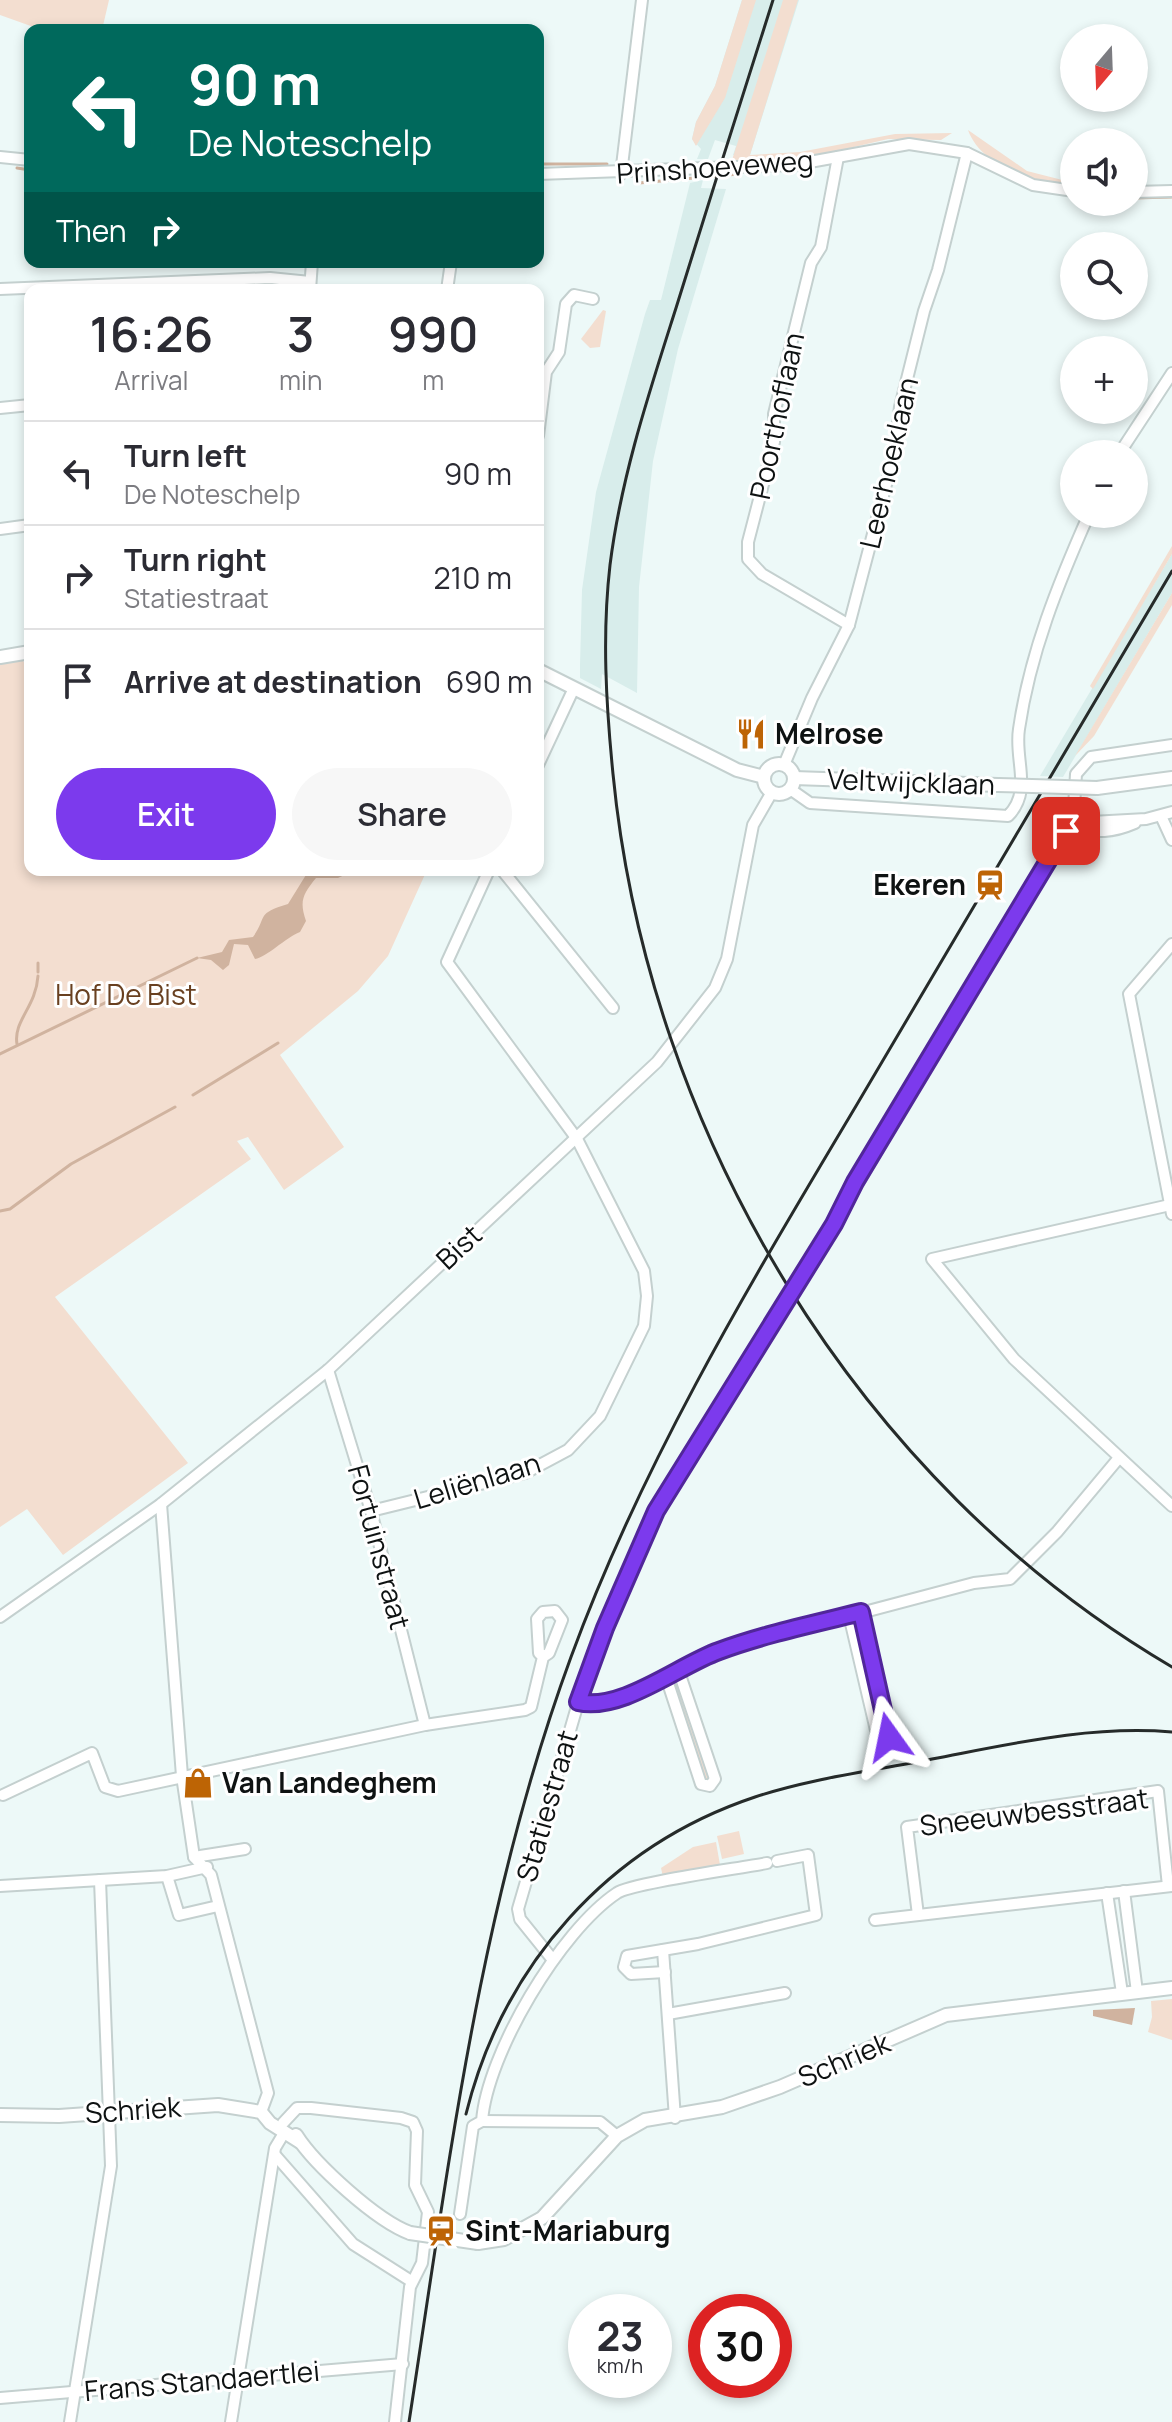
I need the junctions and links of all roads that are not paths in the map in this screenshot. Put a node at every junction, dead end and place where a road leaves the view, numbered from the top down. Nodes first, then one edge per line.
1 (642, 0) edge
2 (967, 153) junction
3 (0, 157) edge
4 (838, 157) junction
5 (24, 159) edge
6 (544, 174) edge
7 (621, 174) junction
8 (1060, 189) edge
9 (1172, 191) edge
10 (1148, 192) edge
11 (280, 278) junction
12 (127, 284) edge
13 (280, 284) edge
14 (302, 284) edge
15 (24, 288) edge
16 (0, 289) edge
17 (593, 299) dead end
18 (544, 369) edge
19 (1172, 373) edge
20 (24, 406) edge
21 (0, 408) edge
22 (1128, 440) edge
23 (24, 526) edge
24 (1083, 528) edge
25 (0, 529) edge
26 (849, 625) junction
27 (24, 653) edge
28 (0, 657) edge
29 (544, 673) edge
30 (574, 688) junction
31 (1171, 743) edge
32 (544, 752) edge
33 (784, 765) junction
34 (764, 777) junction
35 (1172, 778) edge
36 (792, 784) junction
37 (772, 792) junction
38 (1167, 814) edge
39 (1073, 823) junction
40 (1170, 836) edge
41 (486, 876) edge
42 (507, 876) edge
43 (1172, 944) edge
44 (613, 1008) dead end
45 (577, 1139) junction
46 (1171, 1210) edge
47 (328, 1370) junction
48 (1118, 1459) junction
49 (161, 1504) junction
50 (1172, 1506) edge
51 (371, 1511) junction
52 (861, 1612) junction
53 (849, 1615) junction
54 (0, 1617) edge
55 (543, 1657) dead end
56 (679, 1672) junction
57 (666, 1677) junction
58 (578, 1702) junction
59 (425, 1725) junction
60 (182, 1776) junction
61 (3, 1795) dead end
62 (245, 1849) dead end
63 (194, 1857) junction
64 (207, 1867) junction
65 (167, 1876) junction
66 (100, 1880) junction
67 (0, 1886) edge
68 (1170, 1886) edge
69 (1124, 1891) junction
70 (1107, 1893) junction
71 (218, 1906) junction
72 (918, 1915) junction
73 (875, 1920) dead end
74 (663, 1950) junction
75 (553, 1960) junction
76 (665, 1972) junction
77 (1172, 1988) edge
78 (1137, 1992) junction
79 (785, 1993) dead end
80 (1122, 1993) junction
81 (668, 2014) junction
82 (110, 2113) junction
83 (263, 2113) junction
84 (0, 2115) edge
85 (675, 2118) junction
86 (482, 2121) junction
87 (283, 2128) junction
88 (617, 2136) junction
89 (275, 2155) junction
90 (460, 2214) dead end
91 (411, 2281) junction
92 (403, 2364) junction
93 (236, 2378) junction
94 (75, 2392) junction
95 (0, 2398) edge
96 (70, 2422) edge
97 (231, 2422) edge
98 (395, 2422) edge

1 - 7 street
2 - 4 street, Prinshoeveweg
2 - 8 street, Prinshoeveweg
2 - 26 street, Leerhoeklaan
3 - 5 street
4 - 7 street, Prinshoeveweg
4 - 26 street, Poorthoflaan
6 - 7 street, Prinshoeveweg
9 - 10 street
11 - 12 street
11 - 13 street
11 - 14 street
15 - 16 street
17 - 18 street
19 - 22 street
20 - 21 street
23 - 25 street
24 - 36 street, Veltwijcklaan
26 - 33 street, Leerhoeklaan
27 - 28 street
29 - 30 street
30 - 32 street
30 - 34 street
31 - 39 street
33 - 34 street
33 - 36 street, Veltwijcklaan
34 - 37 street
35 - 36 street, Veltwijcklaan, bridge
36 - 37 street
37 - 45 street, Bist
38 - 39 street
38 - 40 street
39 - 58 street, Statiestraat
41 - 45 street, Leliënlaan
42 - 44 street
43 - 46 street
45 - 47 street, Bist
45 - 51 street, Leliënlaan
46 - 48 street
47 - 49 street, Bist
47 - 51 street, Fortuinstraat
48 - 50 street
48 - 52 street
49 - 54 street, Bist
49 - 60 street
51 - 59 street, Fortuinstraat
52 - 53 street
52 - 53 street
53 - 56 street
55 - 59 street
56 - 57 street
56 - 57 street
57 - 58 street
58 - 75 street, Statiestraat
59 - 60 street
60 - 61 street
60 - 63 street
62 - 63 street
63 - 64 street
64 - 65 street
64 - 71 street
65 - 66 street
65 - 71 street
66 - 67 street
66 - 82 street
68 - 69 street
68 - 72 street, Sneeuwbesstraat
69 - 70 street
69 - 78 street
70 - 72 street
70 - 80 street
71 - 83 street
72 - 73 street
74 - 75 street
74 - 76 street
74 - 76 street
75 - 86 street
76 - 81 street
77 - 78 street, Schriek
78 - 80 street, Schriek
79 - 81 street
80 - 85 street, Schriek
81 - 85 street
82 - 83 street, Schriek
82 - 84 street, Schriek
82 - 94 street
83 - 87 street, Schriek
85 - 88 street, Schriek
86 - 88 street
86 - 90 street
87 - 88 street, Schriek, bridge
87 - 89 street
87 - 91 street
89 - 91 street
89 - 93 street
91 - 92 street
92 - 93 street, Frans Standaertlei
92 - 98 street
93 - 94 street, Frans Standaertlei
93 - 97 street
94 - 95 street, Frans Standaertlei
94 - 96 street

